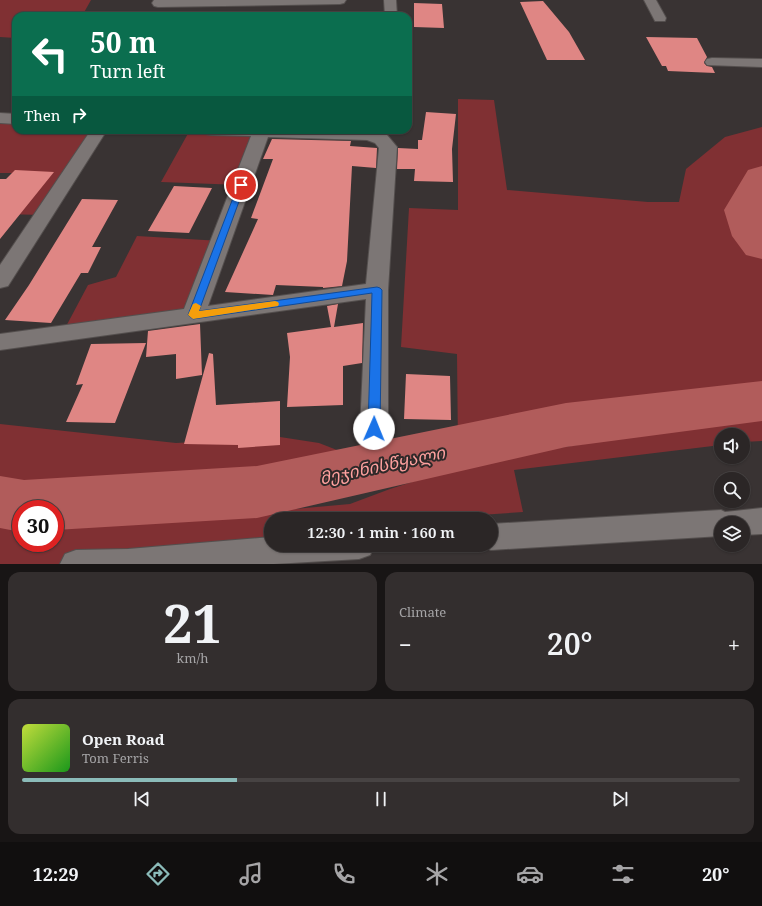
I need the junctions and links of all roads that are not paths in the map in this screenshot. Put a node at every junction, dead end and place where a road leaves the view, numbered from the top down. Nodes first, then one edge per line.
1 (340, 0) edge
2 (390, 0) edge
3 (650, 0) edge
4 (158, 3) dead end
5 (391, 12) edge
6 (660, 18) dead end
7 (712, 62) dead end
8 (762, 63) edge
9 (0, 118) edge
10 (12, 119) edge
11 (96, 134) edge
12 (260, 134) edge
13 (332, 134) edge
14 (0, 281) edge
15 (377, 290) junction
16 (193, 315) junction
17 (0, 342) edge
18 (374, 429) dead end
19 (762, 521) edge
20 (750, 522) edge
21 (714, 524) edge
22 (498, 537) edge
23 (302, 552) edge
24 (261, 557) edge
25 (76, 564) edge

1 - 4 street
2 - 5 street
3 - 6 street
7 - 8 street
9 - 10 street
11 - 14 street
12 - 16 street
13 - 15 street
15 - 16 street
15 - 18 street
16 - 17 street
19 - 20 street
21 - 22 street
23 - 24 street
24 - 25 street

